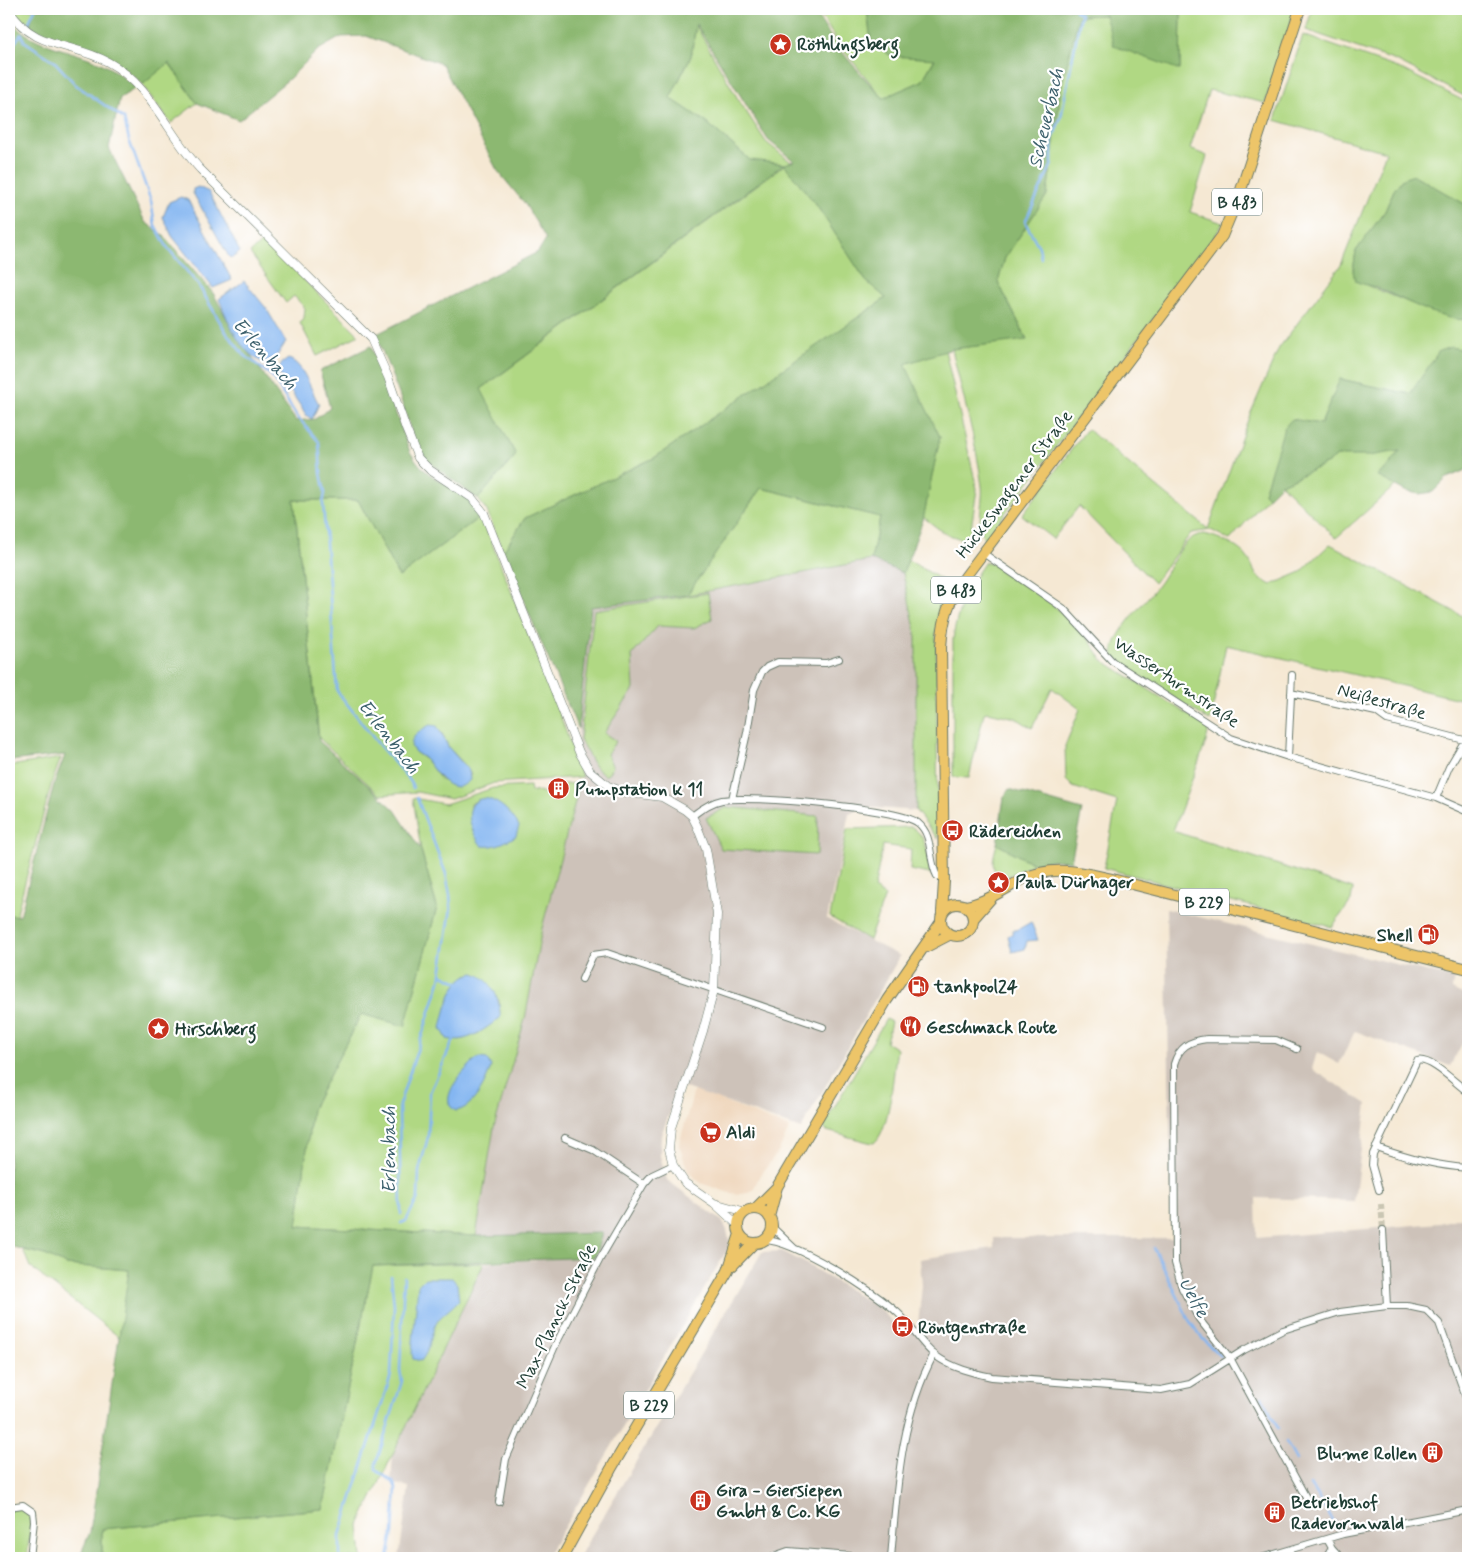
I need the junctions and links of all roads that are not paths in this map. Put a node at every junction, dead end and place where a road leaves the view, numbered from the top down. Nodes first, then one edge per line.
1 (1300, 9) edge
2 (9, 10) edge
3 (983, 553) junction
4 (839, 658) dead end
5 (1292, 675) dead end
6 (1291, 693) junction
7 (1467, 740) edge
8 (1288, 757) junction
9 (1436, 798) junction
10 (732, 799) junction
11 (1468, 812) edge
12 (692, 816) junction
13 (944, 880) junction
14 (993, 896) junction
15 (961, 905) junction
16 (942, 917) junction
17 (973, 919) junction
18 (949, 935) junction
19 (923, 948) junction
20 (1467, 967) edge
21 (582, 979) dead end
22 (714, 990) junction
23 (823, 1028) dead end
24 (1297, 1049) dead end
25 (1468, 1092) edge
26 (565, 1138) dead end
27 (1376, 1147) junction
28 (673, 1165) junction
29 (1468, 1168) edge
30 (644, 1184) junction
31 (777, 1187) junction
32 (1379, 1190) dead end
33 (714, 1203) junction
34 (751, 1210) junction
35 (770, 1222) junction
36 (739, 1229) junction
37 (1383, 1230) tunnel mouth
38 (758, 1241) junction
39 (795, 1248) junction
40 (728, 1270) junction
41 (1387, 1306) junction
42 (934, 1354) junction
43 (1230, 1358) junction
44 (1468, 1404) edge
45 (499, 1502) dead end
46 (1309, 1503) dead end
47 (9, 1507) edge
48 (1468, 1510) edge
49 (1327, 1539) junction
50 (1332, 1548) junction
51 (30, 1558) edge
52 (562, 1558) edge
53 (768, 1558) edge
54 (876, 1558) edge
55 (891, 1558) edge
56 (1261, 1558) edge
57 (1326, 1558) edge
58 (1342, 1558) edge

1 - 3 main road, Hückeswagener Straße / B 483
2 - 12 street
3 - 8 street, Wasserturmstraße
3 - 13 main road, Hückeswagener Straße / B 483
4 - 10 street
5 - 6 street
6 - 7 street, Neißestraße
6 - 8 street
7 - 9 street, Neißestraße
8 - 9 street, Wasserturmstraße
9 - 11 street, Wasserturmstraße
10 - 12 street
10 - 13 street
12 - 22 street
13 - 15 main road, Hückeswagener Straße / B 483
13 - 16 main road, Hückeswagener Straße / B 483
14 - 15 main road, B 229
14 - 17 main road, B 229
14 - 20 main road, B 229
15 - 16 main road
15 - 17 main road
16 - 18 main road
16 - 19 main road
17 - 18 main road
18 - 19 main road
19 - 31 main road
21 - 22 street
22 - 23 street
22 - 28 street
24 - 43 street
25 - 27 street
26 - 30 street
27 - 29 street
27 - 32 street
28 - 30 street, Max-Planck-Straße
28 - 33 street
30 - 45 street, Max-Planck-Straße
31 - 34 main road
31 - 35 main road
33 - 34 street
33 - 36 street
34 - 35 main road
34 - 36 main road
35 - 38 main road
35 - 39 street
36 - 38 main road
36 - 40 main road, B 229
37 - 41 street
38 - 39 street
38 - 40 main road, B 229
39 - 42 street
40 - 52 main road, B 229
41 - 43 street
41 - 44 street
42 - 43 street
42 - 55 street
43 - 46 street
47 - 51 street
48 - 49 street
49 - 50 street
49 - 56 street
50 - 57 street
50 - 58 street
53 - 54 street

